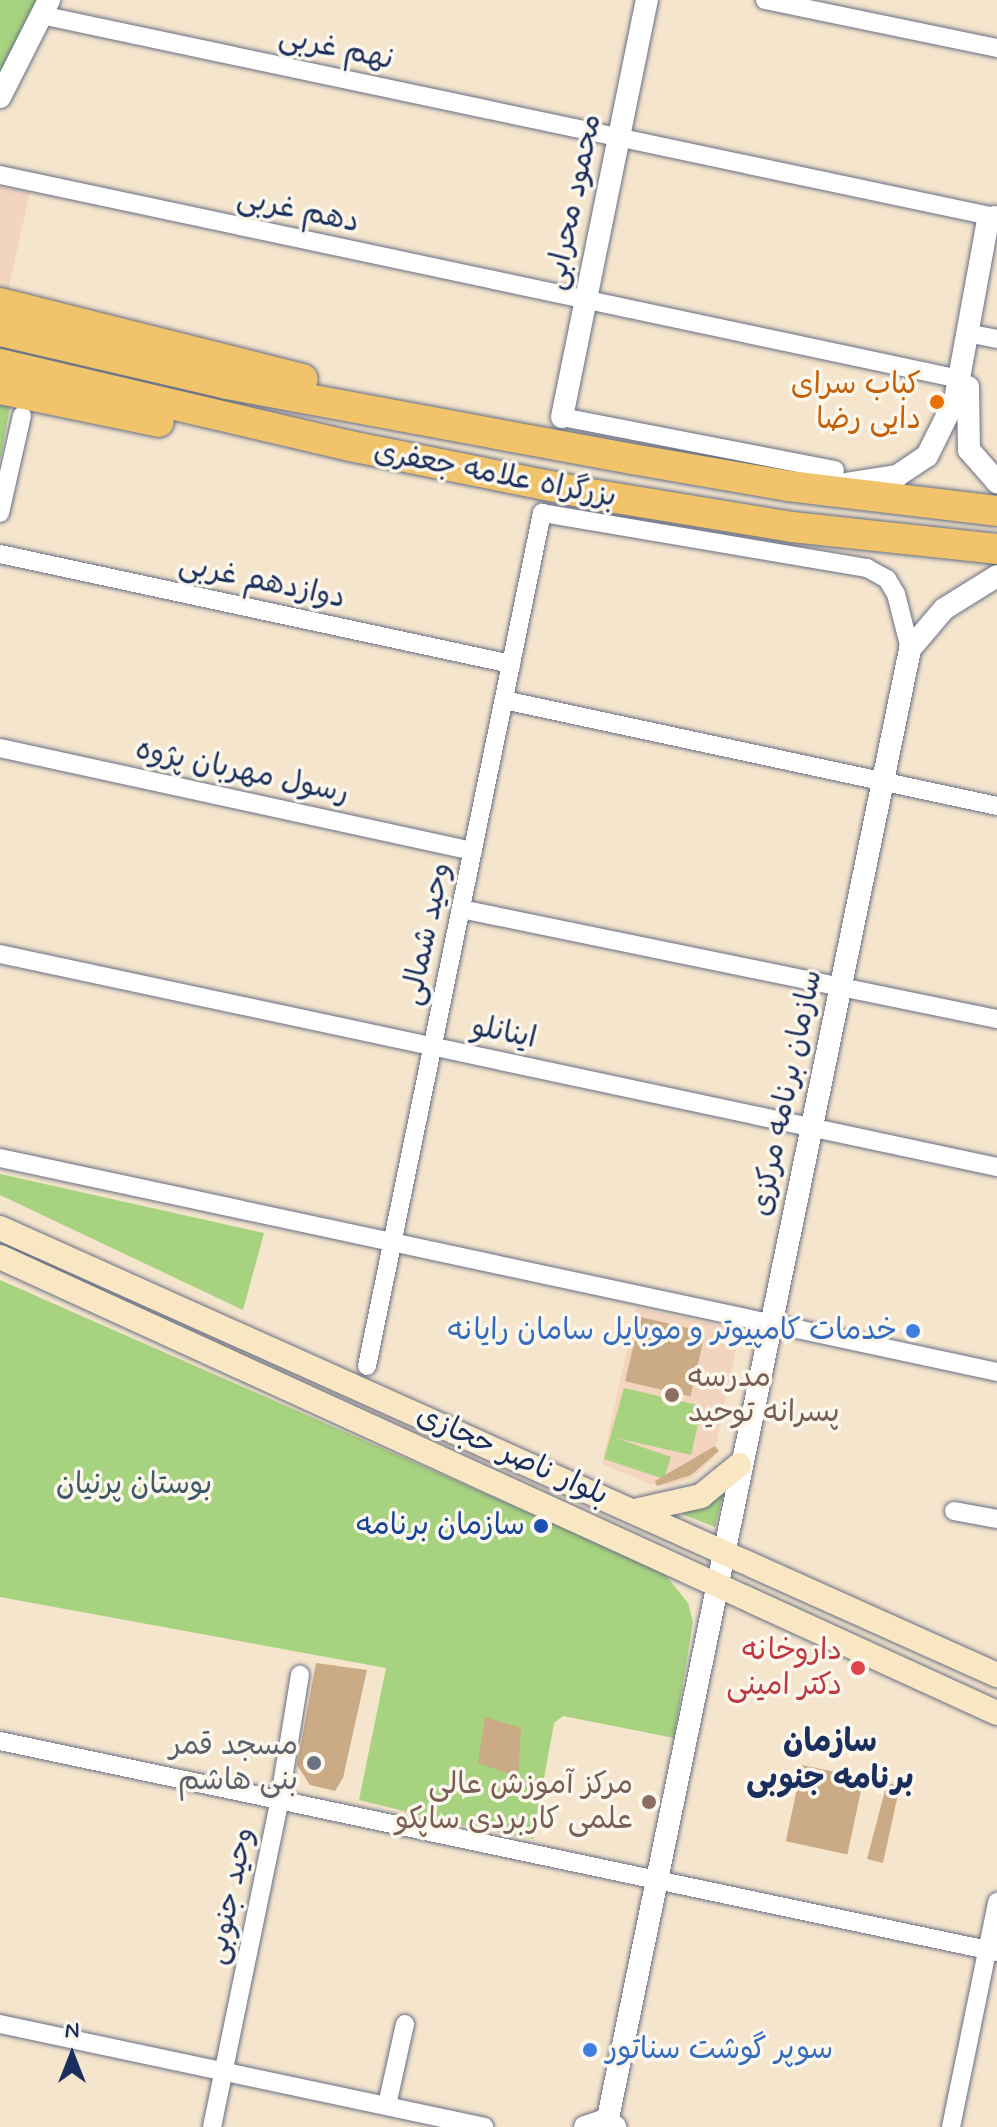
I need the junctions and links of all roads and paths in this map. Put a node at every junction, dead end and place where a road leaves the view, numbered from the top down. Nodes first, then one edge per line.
1 (647, 0) edge
2 (765, 0) edge
3 (45, 8) edge
4 (997, 48) edge
5 (0, 97) edge
6 (619, 138) junction
7 (0, 175) edge
8 (996, 220) edge
9 (584, 302) junction
10 (0, 303) edge
11 (0, 331) edge
12 (987, 337) edge
13 (0, 364) edge
14 (960, 379) junction
15 (0, 389) edge
16 (22, 415) dead end
17 (562, 417) joint
18 (498, 431) junction
19 (350, 446) junction
20 (835, 470) dead end
21 (997, 482) edge
22 (788, 486) junction
23 (997, 511) edge
24 (0, 513) edge
25 (997, 549) edge
26 (0, 554) edge
27 (997, 576) edge
28 (910, 649) junction
29 (511, 664) junction
30 (504, 700) junction
31 (0, 748) edge
32 (882, 783) junction
33 (997, 806) edge
34 (473, 851) junction
35 (461, 909) junction
36 (0, 954) edge
37 (840, 988) junction
38 (997, 1019) edge
39 (432, 1047) junction
40 (810, 1127) junction
41 (0, 1158) edge
42 (997, 1167) edge
43 (0, 1210) edge
44 (0, 1228) edge
45 (392, 1242) junction
46 (0, 1257) edge
47 (0, 1271) edge
48 (131, 1283) junction
49 (117, 1313) junction
50 (771, 1323) junction
51 (367, 1366) dead end
52 (997, 1372) edge
53 (739, 1465) junction
54 (639, 1510) junction
55 (954, 1511) dead end
56 (997, 1519) edge
57 (724, 1549) junction
58 (717, 1584) junction
59 (300, 1675) dead end
60 (997, 1675) edge
61 (997, 1713) edge
62 (0, 1741) edge
63 (279, 1803) junction
64 (657, 1881) junction
65 (997, 1902) edge
66 (992, 1951) edge
67 (0, 2024) edge
68 (405, 2024) dead end
69 (224, 2069) junction
70 (387, 2105) junction
71 (611, 2125) edge
72 (212, 2127) edge
73 (484, 2127) edge
74 (585, 2127) edge
75 (951, 2127) edge

1 - 6 street, محمود محرابی
2 - 4 street
3 - 5 street
3 - 6 street, نهم غربی
6 - 8 street, نهم غربی
6 - 9 street, محمود محرابی
7 - 9 street, دهم غربی
8 - 12 street
8 - 14 street
9 - 14 street, دهم غربی
9 - 17 street, محمود محرابی
10 - 18 highway
11 - 18 highway, بزرگراه علامه جعفری
12 - 21 street
13 - 19 highway, بزرگراه علامه جعفری
14 - 22 street
15 - 19 highway
16 - 24 street
17 - 20 street
18 - 22 highway, بزرگراه علامه جعفری
19 - 25 highway, بزرگراه علامه جعفری
22 - 23 highway, بزرگراه علامه جعفری
26 - 29 street, دوازدهم غربی
27 - 28 street
28 - 29 street, وحید شمالی
28 - 32 street, سازمان برنامه مرکزی
29 - 30 street, وحید شمالی
30 - 32 street
30 - 34 street, وحید شمالی
31 - 34 street, رسول مهربان پژوه
32 - 33 street
32 - 37 street, سازمان برنامه مرکزی
34 - 35 street, وحید شمالی
35 - 37 street
35 - 39 street, وحید شمالی
36 - 39 street, اینانلو
37 - 38 street
37 - 40 street, سازمان برنامه مرکزی
39 - 40 street, اینانلو
39 - 45 street, وحید شمالی
40 - 42 street, اینانلو
40 - 50 street, سازمان برنامه مرکزی
41 - 45 street
43 - 48 main road
44 - 48 main road, بلوار ناصر حجازی
45 - 50 street
45 - 51 street, وحید شمالی
46 - 49 main road, بلوار ناصر حجازی
47 - 49 main road
48 - 54 main road, بلوار ناصر حجازی
49 - 58 main road, بلوار ناصر حجازی
50 - 52 street
50 - 53 street, سازمان برنامه مرکزی
53 - 54 main road
53 - 57 street, سازمان برنامه مرکزی
54 - 57 main road, بلوار ناصر حجازی
55 - 56 street
57 - 58 street, سازمان برنامه مرکزی
57 - 60 main road, بلوار ناصر حجازی
58 - 61 main road, بلوار ناصر حجازی
58 - 64 street
59 - 63 street, وحید جنوبی
62 - 63 street
63 - 64 street
63 - 69 street, وحید جنوبی
64 - 66 street
64 - 71 street
65 - 66 street
66 - 75 street
67 - 69 street
68 - 70 street
69 - 70 street
69 - 72 street, وحید جنوبی
70 - 73 street
71 - 74 street

